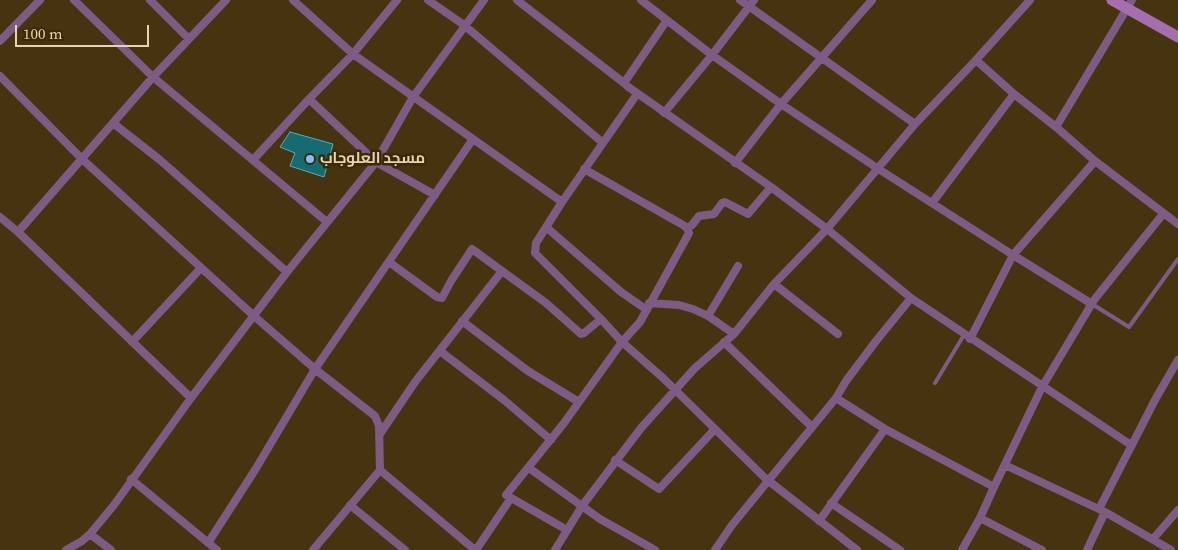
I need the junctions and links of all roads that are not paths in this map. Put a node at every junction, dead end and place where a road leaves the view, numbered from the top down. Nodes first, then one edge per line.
1 (40, 0) edge
2 (74, 0) edge
3 (150, 0) edge
4 (226, 0) edge
5 (293, 0) edge
6 (397, 0) edge
7 (428, 0) edge
8 (484, 0) edge
9 (517, 0) edge
10 (640, 0) edge
11 (740, 0) edge
12 (872, 0) edge
13 (1030, 0) edge
14 (1112, 0) edge
15 (752, 3) edge
16 (1130, 4) edge
17 (667, 20) junction
18 (464, 25) junction
19 (1178, 37) edge
20 (189, 39) junction
21 (0, 41) edge
22 (353, 54) junction
23 (712, 55) junction
24 (821, 58) junction
25 (976, 60) junction
26 (0, 76) edge
27 (154, 77) junction
28 (624, 83) junction
29 (637, 94) junction
30 (1014, 94) junction
31 (413, 97) junction
32 (309, 98) junction
33 (781, 104) junction
34 (664, 113) junction
35 (113, 123) junction
36 (915, 124) junction
37 (1056, 127) junction
38 (473, 139) junction
39 (602, 143) junction
40 (82, 159) junction
41 (254, 160) junction
42 (1095, 161) junction
43 (376, 162) junction
44 (736, 163) junction
45 (877, 168) junction
46 (584, 169) junction
47 (771, 187) junction
48 (435, 195) junction
49 (562, 202) junction
50 (932, 203) junction
51 (1163, 214) junction
52 (0, 217) edge
53 (327, 222) junction
54 (1178, 224) edge
55 (546, 227) junction
56 (687, 228) junction
57 (827, 229) junction
58 (18, 232) junction
59 (1014, 255) junction
60 (1178, 259) edge
61 (389, 262) junction
62 (738, 266) dead end
63 (201, 268) junction
64 (287, 272) junction
65 (502, 272) junction
66 (774, 284) junction
67 (911, 298) junction
68 (1092, 304) junction
69 (648, 307) junction
70 (254, 316) junction
71 (708, 316) junction
72 (601, 318) junction
73 (462, 321) junction
74 (734, 334) junction
75 (838, 334) dead end
76 (967, 337) junction
77 (132, 342) junction
78 (622, 342) junction
79 (724, 342) junction
80 (440, 351) junction
81 (1178, 360) edge
82 (315, 369) junction
83 (935, 383) dead end
84 (1042, 387) junction
85 (675, 390) junction
86 (191, 398) junction
87 (836, 398) junction
88 (579, 402) junction
89 (812, 427) junction
90 (715, 429) junction
91 (885, 429) junction
92 (379, 435) junction
93 (551, 440) junction
94 (1131, 445) junction
95 (615, 460) junction
96 (1005, 466) junction
97 (529, 468) junction
98 (380, 470) junction
99 (131, 479) junction
100 (768, 480) junction
101 (994, 487) junction
102 (511, 498) junction
103 (831, 503) junction
104 (350, 505) junction
105 (582, 506) junction
106 (1102, 510) junction
107 (1178, 510) edge
108 (980, 518) junction
109 (818, 521) junction
110 (567, 530) junction
111 (90, 534) junction
112 (1153, 539) junction
113 (208, 543) junction
114 (1033, 548) edge
115 (66, 550) edge
116 (111, 550) edge
117 (217, 550) edge
118 (312, 550) edge
119 (405, 550) edge
120 (475, 550) edge
121 (555, 550) edge
122 (655, 550) edge
123 (715, 550) edge
124 (857, 550) edge
125 (900, 550) edge
126 (962, 550) edge
127 (1042, 550) edge
128 (1087, 550) edge
129 (1172, 550) edge

1 - 21 street
2 - 27 street
3 - 20 street
4 - 20 street
5 - 22 street
6 - 22 street
7 - 18 street
8 - 18 street
9 - 28 street
10 - 17 street
11 - 15 street
12 - 24 street
13 - 25 street
14 - 16 street
15 - 23 street
15 - 24 street
16 - 19 street
16 - 37 street
17 - 23 street
17 - 28 street
18 - 31 street
18 - 39 street
20 - 27 street
22 - 31 street
22 - 32 street
23 - 33 street
23 - 34 street
24 - 33 street
24 - 36 street
25 - 30 street
25 - 36 street
26 - 40 street
27 - 35 street
27 - 41 street
28 - 29 street
29 - 34 street
29 - 39 street
30 - 37 street
30 - 50 street
31 - 38 street
31 - 43 street
32 - 41 street
32 - 43 street
33 - 44 street
33 - 45 street
34 - 44 street
35 - 40 street
35 - 64 street
36 - 45 street
37 - 42 street
38 - 48 street
38 - 49 street
39 - 46 street
40 - 58 street
40 - 63 street
41 - 53 street
42 - 51 street
42 - 59 street
43 - 48 street
43 - 53 street
44 - 47 street
45 - 50 street
45 - 57 street
46 - 49 street
46 - 56 street
47 - 56 street
47 - 57 street
48 - 61 street
49 - 55 street
50 - 59 street
51 - 54 street
51 - 68 street
52 - 58 street
53 - 64 street
55 - 69 street
55 - 72 street
56 - 69 street
57 - 66 street
57 - 67 street
58 - 77 street
59 - 68 street
59 - 76 street
60 - 68 lane
61 - 65 street
61 - 82 street
62 - 71 street
63 - 70 street
63 - 77 street
64 - 70 street
65 - 72 street
65 - 73 street
66 - 74 street
66 - 75 street
67 - 76 street
67 - 87 street
68 - 84 street
69 - 71 street
69 - 78 street
70 - 82 street
70 - 86 street
71 - 74 street
72 - 78 street
73 - 80 street
73 - 88 street
74 - 79 street
76 - 83 lane
76 - 84 street
77 - 86 street
78 - 85 street
78 - 88 street
79 - 85 street
79 - 89 street
80 - 92 street
80 - 93 street
81 - 94 street
82 - 92 street
82 - 113 street
84 - 94 street
84 - 96 street
85 - 90 street
85 - 95 street
86 - 99 street
87 - 89 street
87 - 91 street
88 - 93 street
89 - 100 street
90 - 95 street
90 - 100 street
91 - 101 street
91 - 103 street
92 - 98 street
93 - 97 street
94 - 106 street
95 - 105 street
96 - 101 street
96 - 106 street
97 - 102 street
97 - 105 street
98 - 104 street
98 - 120 street
99 - 111 street
99 - 113 street
100 - 109 street
100 - 123 street
101 - 108 street
102 - 110 street
102 - 120 street
103 - 109 street
103 - 125 street
104 - 118 street
104 - 119 street
105 - 110 street
105 - 122 street
106 - 112 street
106 - 128 street
107 - 112 street
108 - 114 street
108 - 126 street
109 - 124 street
110 - 121 street
111 - 115 street
111 - 116 street
112 - 129 street
113 - 117 street
114 - 127 street

